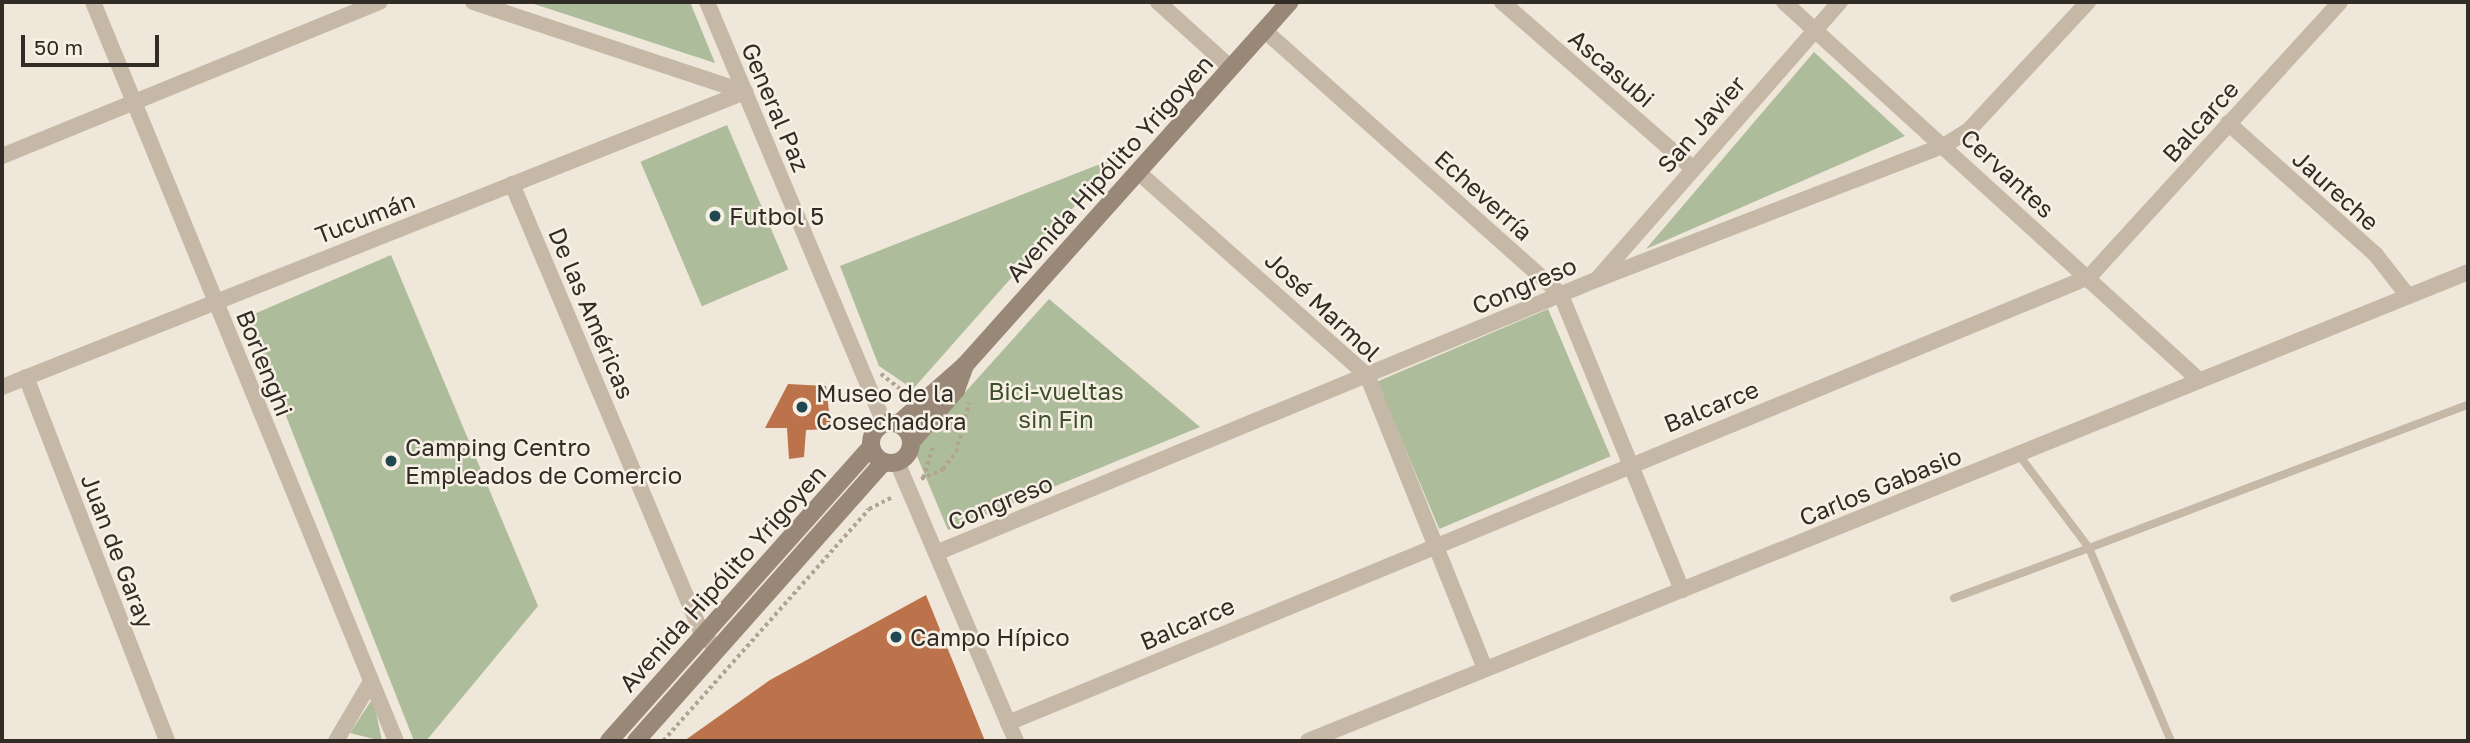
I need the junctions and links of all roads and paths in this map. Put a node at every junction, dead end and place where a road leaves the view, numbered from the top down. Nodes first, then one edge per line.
1 (93, 2) edge
2 (380, 2) edge
3 (473, 2) edge
4 (707, 2) edge
5 (1158, 2) edge
6 (1289, 2) edge
7 (1502, 2) edge
8 (1784, 2) edge
9 (1840, 2) edge
10 (2088, 2) edge
11 (2340, 2) edge
12 (1815, 29) junction
13 (1264, 30) junction
14 (1231, 68) junction
15 (745, 92) junction
16 (134, 102) junction
17 (2228, 123) junction
18 (1945, 145) junction
19 (2, 156) edge
20 (1692, 168) junction
21 (1138, 172) junction
22 (512, 184) junction
23 (2468, 272) edge
24 (2089, 277) junction
25 (1598, 279) junction
26 (1561, 295) junction
27 (2408, 296) junction
28 (215, 299) junction
29 (965, 365) junction
30 (1367, 375) junction
31 (26, 377) junction
32 (2199, 380) junction
33 (2, 387) edge
34 (972, 394) dead end
35 (2468, 405) edge
36 (891, 424) junction
37 (911, 442) junction
38 (871, 447) junction
39 (2019, 455) junction
40 (891, 462) junction
41 (1632, 463) junction
42 (908, 487) junction
43 (1436, 544) junction
44 (2089, 548) junction
45 (936, 553) junction
46 (1682, 590) junction
47 (1954, 598) dead end
48 (703, 636) junction
49 (718, 649) junction
50 (1485, 668) junction
51 (370, 683) junction
52 (1008, 723) junction
53 (167, 741) edge
54 (336, 741) edge
55 (396, 741) edge
56 (609, 741) edge
57 (636, 741) edge
58 (663, 741) edge
59 (1016, 741) edge
60 (1308, 741) edge
61 (2171, 741) edge

1 - 16 street, Borlenghi
2 - 16 street
3 - 15 street
4 - 15 street, General Paz
5 - 14 street
6 - 13 street, Avenida Hipólito Yrigoyen
7 - 20 street, Ascasubi
8 - 12 street, Cervantes
9 - 12 street, San Javier
10 - 18 street, Congreso
11 - 17 street, Balcarce
12 - 18 street, Cervantes
12 - 20 street, San Javier
13 - 14 street, Avenida Hipólito Yrigoyen
13 - 26 street, Echeverría
14 - 21 street, Avenida Hipólito Yrigoyen
15 - 22 street, Tucumán
15 - 36 street, General Paz
16 - 19 street
16 - 28 street, Borlenghi
17 - 24 street, Balcarce
17 - 27 street, Jaureche
18 - 24 street, Cervantes
18 - 25 street, Congreso
20 - 25 street, San Javier
21 - 29 street, Avenida Hipólito Yrigoyen
21 - 30 street, José Marmol
22 - 28 street, Tucumán
22 - 48 street, De las Américas
23 - 27 street, Carlos Gabasio
24 - 32 street, Cervantes
24 - 41 street, Balcarce
25 - 26 street, Congreso
26 - 30 street, Congreso
26 - 41 street, Echeverría
27 - 32 street, Carlos Gabasio
28 - 31 street, Tucumán
28 - 51 street, Borlenghi
29 - 36 street, Avenida Hipólito Yrigoyen
29 - 37 street, Avenida Hipólito Yrigoyen
30 - 43 street, José Marmol
30 - 45 street, Congreso
31 - 33 street, Tucumán
31 - 53 street, Juan de Garay
32 - 39 street, Carlos Gabasio
34 - 42 path
35 - 44 lane
36 - 37 street
36 - 38 street, Avenida Hipólito Yrigoyen
37 - 40 street, Avenida Hipólito Yrigoyen
38 - 40 street
38 - 48 street, Avenida Hipólito Yrigoyen
39 - 44 lane
39 - 46 street, Carlos Gabasio
40 - 42 street
40 - 49 street, Avenida Hipólito Yrigoyen
41 - 43 street, Balcarce
41 - 46 street, Echeverría
42 - 45 street
42 - 58 path
43 - 50 street, José Marmol
43 - 52 street, Balcarce
44 - 47 lane
44 - 61 lane
45 - 52 street
46 - 50 street, Carlos Gabasio
48 - 49 street, De las Américas
48 - 56 street, Avenida Hipólito Yrigoyen
49 - 57 street, Avenida Hipólito Yrigoyen
50 - 60 street, Carlos Gabasio
51 - 54 street
51 - 55 street, Borlenghi
52 - 59 street

